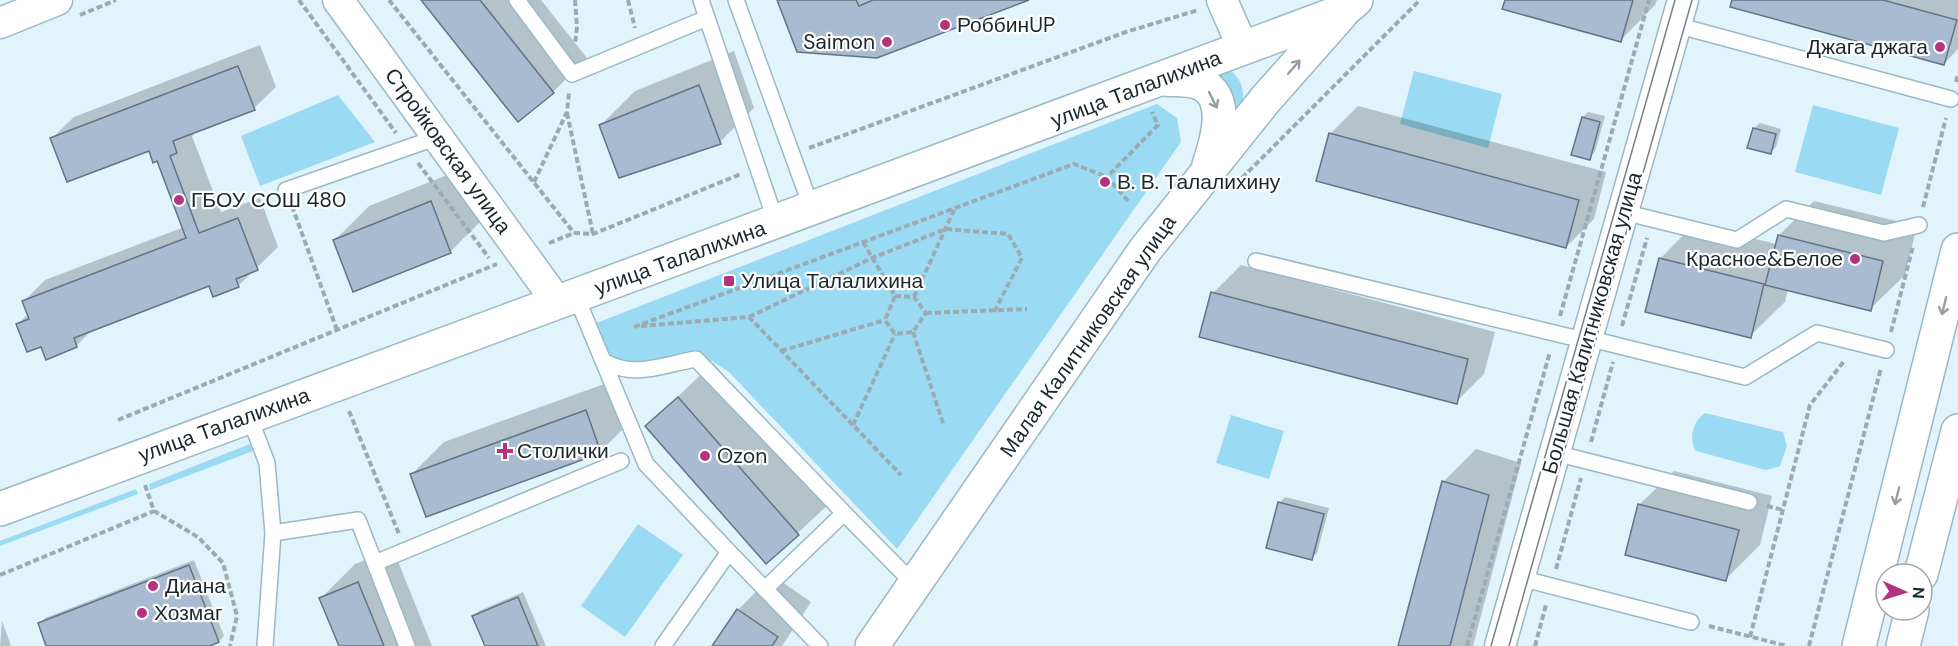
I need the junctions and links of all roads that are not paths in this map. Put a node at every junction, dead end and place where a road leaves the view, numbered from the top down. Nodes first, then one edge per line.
1 (57, 0) edge
2 (338, 0) edge
3 (517, 0) edge
4 (701, 0) edge
5 (736, 0) edge
6 (1222, 1) edge
7 (1350, 6) edge
8 (1680, 12) edge
9 (707, 18) junction
10 (0, 23) edge
11 (1243, 48) junction
12 (1157, 93) junction
13 (1951, 99) dead end
14 (1265, 100) junction
15 (438, 137) junction
16 (1204, 178) junction
17 (286, 190) road end
18 (812, 209) junction
19 (1623, 212) junction
20 (777, 222) junction
21 (1919, 225) dead end
22 (1958, 250) edge
23 (1256, 261) dead end
24 (567, 299) junction
25 (1587, 340) junction
26 (1886, 350) dead end
27 (603, 361) junction
28 (249, 416) junction
29 (1958, 431) edge
30 (1555, 453) junction
31 (621, 461) dead end
32 (1749, 502) dead end
33 (0, 509) edge
34 (844, 513) junction
35 (273, 533) junction
36 (729, 552) junction
37 (1924, 562) edge
38 (375, 563) junction
39 (1520, 578) junction
40 (915, 585) junction
41 (765, 589) junction
42 (1691, 622) road end
43 (1909, 622) edge
44 (266, 646) edge
45 (407, 646) edge
46 (663, 646) edge
47 (820, 646) edge
48 (872, 646) edge
49 (1500, 646) edge
50 (1859, 646) edge
51 (1903, 646) edge

1 - 10 street
2 - 15 street, Стройковская улица
3 - 9 lane
4 - 9 lane
5 - 18 lane
6 - 11 street
7 - 11 street, улица Талалихина
14 -> 7 street, Малая Калитниковская улица
8 - 13 lane
8 - 19 street, Большая Калитниковская улица
9 - 20 lane
11 - 12 street, улица Талалихина
11 - 14 street
12 -> 16 street
12 - 18 street, улица Талалихина
14 - 16 street, Малая Калитниковская улица
15 - 17 lane
15 - 24 street, Стройковская улица
16 - 40 street, Малая Калитниковская улица
18 - 20 street, улица Талалихина
19 - 21 lane
19 - 25 street, Большая Калитниковская улица
20 - 24 street, улица Талалихина
22 -> 50 street
23 - 25 lane
24 - 27 lane
24 - 28 street, улица Талалихина
25 - 26 lane
25 - 30 street, Большая Калитниковская улица
27 - 34 lane
27 - 36 lane
28 - 33 street, улица Талалихина
28 - 35 lane
29 - 37 street
30 - 32 lane
30 - 39 street, Большая Калитниковская улица
31 - 38 lane
34 - 40 lane
34 - 41 lane
35 - 38 lane
35 - 44 lane
36 - 41 lane
36 - 46 lane
38 - 45 lane
39 - 42 lane
39 - 49 street, Большая Калитниковская улица
40 - 48 street, Малая Калитниковская улица
41 - 47 lane
43 - 51 street

